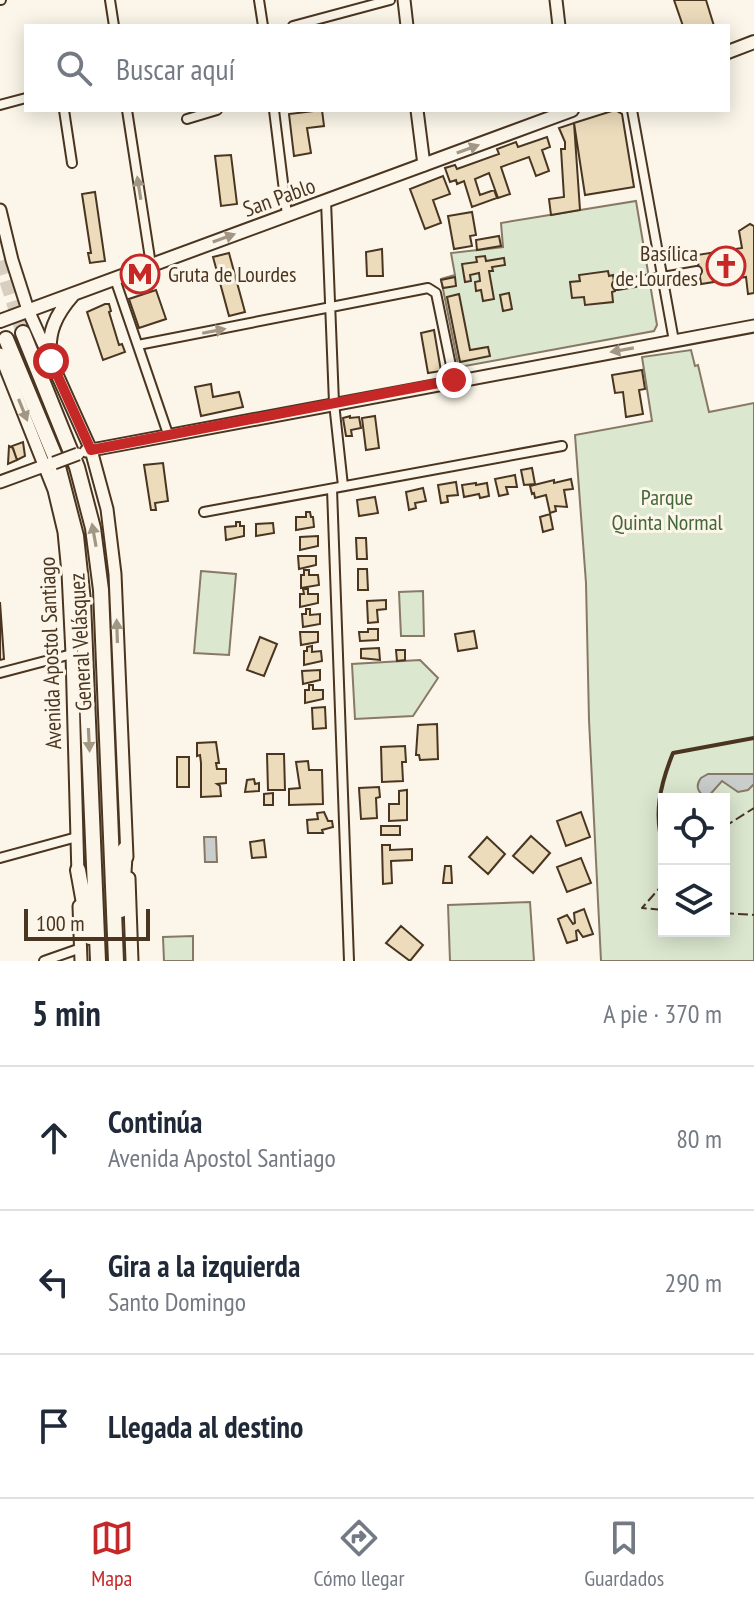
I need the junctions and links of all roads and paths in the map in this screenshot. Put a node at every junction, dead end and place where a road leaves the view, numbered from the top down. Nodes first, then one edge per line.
1 (110, 0) edge
2 (259, 0) edge
3 (390, 0) edge
4 (404, 0) edge
5 (556, 0) edge
6 (114, 24) edge
7 (263, 24) edge
8 (300, 24) edge
9 (407, 24) edge
10 (559, 24) edge
11 (754, 42) edge
12 (730, 51) edge
13 (24, 99) edge
14 (0, 105) edge
15 (64, 112) edge
16 (127, 112) edge
17 (210, 112) edge
18 (274, 112) edge
19 (417, 112) edge
20 (565, 112) edge
21 (632, 112) edge
22 (187, 119) dead end
23 (72, 163) dead end
24 (424, 165) junction
25 (326, 201) junction
26 (0, 210) edge
27 (287, 215) junction
28 (151, 265) junction
29 (697, 271) dead end
30 (663, 277) junction
31 (115, 279) junction
32 (617, 285) dead end
33 (74, 294) junction
34 (330, 309) junction
35 (28, 310) junction
36 (0, 321) edge
37 (754, 326) edge
38 (23, 333) tunnel mouth
39 (6, 339) tunnel mouth
40 (674, 341) junction
41 (138, 345) junction
42 (0, 354) edge
43 (51, 361) junction
44 (454, 380) junction
45 (334, 403) junction
46 (168, 434) junction
47 (562, 446) dead end
48 (91, 450) junction
49 (50, 464) junction
50 (0, 482) edge
51 (343, 486) junction
52 (332, 489) junction
53 (204, 512) dead end
54 (72, 654) junction
55 (0, 673) edge
56 (77, 837) junction
57 (125, 849) junction
58 (0, 858) edge
59 (78, 870) junction
60 (81, 948) junction
61 (116, 959) edge
62 (44, 961) edge
63 (81, 961) edge
64 (96, 961) edge
65 (132, 961) edge
66 (349, 961) edge

1 - 6 street
2 - 7 street
3 - 8 street
4 - 9 main road
5 - 10 main road
11 - 12 main road
13 - 14 street
15 - 23 street
28 -> 16 street
17 - 22 street
18 - 27 street
19 - 24 main road
24 -> 20 main road, San Pablo
21 - 30 street
24 - 25 main road, San Pablo
25 - 27 main road, San Pablo
25 - 34 street
26 - 35 main road
28 -> 27 main road, San Pablo
28 - 31 main road, San Pablo
29 - 30 street
30 - 32 street
30 - 40 street
31 - 33 main road, San Pablo
31 - 41 street
33 - 35 main road, San Pablo
33 - 43 main road
41 -> 34 street
34 - 44 street
34 - 45 street
35 - 36 main road, San Pablo
35 - 43 main road
37 - 40 main road
61 -> 38 highway, General Velásquez
39 -> 64 highway, General Velásquez
40 -> 44 main road
41 - 46 street
42 -> 49 main road, Avenida Apostol Santiago
43 - 48 main road
44 - 45 main road
45 - 46 main road
45 - 51 street
46 - 48 main road
47 - 51 street
48 - 49 main road, bridge
57 -> 48 main road
49 - 50 main road
49 - 54 main road, Avenida Apostol Santiago
51 - 52 street
52 - 53 street
52 - 66 street
54 - 55 street
54 - 56 main road, Avenida Apostol Santiago
56 - 58 street
56 - 59 main road, Avenida Apostol Santiago
57 - 61 highway
57 - 65 main road
59 - 60 main road, Avenida Apostol Santiago
59 - 64 highway
60 - 62 street
60 - 63 main road, Avenida Apostol Santiago

